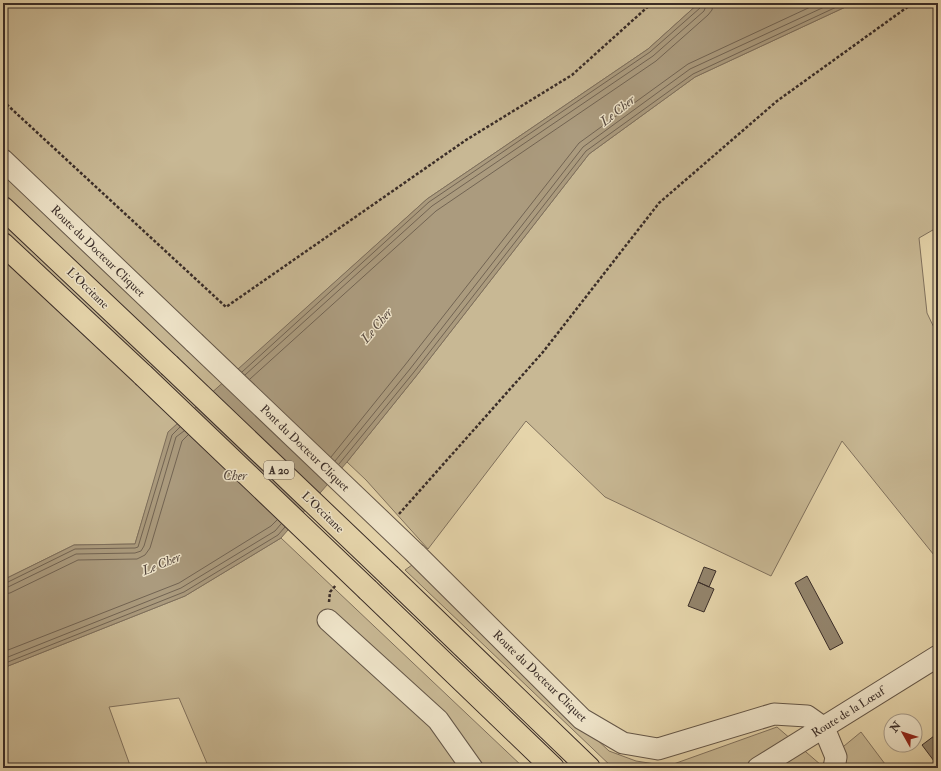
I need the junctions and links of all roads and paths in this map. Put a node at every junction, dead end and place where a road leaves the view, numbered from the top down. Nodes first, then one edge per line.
1 (652, 3) edge
2 (913, 3) edge
3 (3, 101) edge
4 (3, 160) edge
5 (3, 208) edge
6 (3, 244) edge
7 (194, 342) joint
8 (431, 478) dead end
9 (416, 554) joint
10 (328, 620) dead end
11 (938, 656) edge
12 (824, 728) junction
13 (472, 768) edge
14 (553, 768) edge
15 (589, 768) edge
16 (758, 768) edge
17 (834, 768) edge

1 - 3 path
2 - 8 path
4 - 7 street, Route du Docteur Cliquet
5 - 15 highway, L'Occitane / A 20, bridge
6 - 14 highway, A 20, bridge
7 - 9 street, Pont du Docteur Cliquet, bridge
9 - 12 street, Route du Docteur Cliquet
10 - 13 street
11 - 12 street, Route de la Lœuf
12 - 16 street, Route de la Lœuf
12 - 17 street

